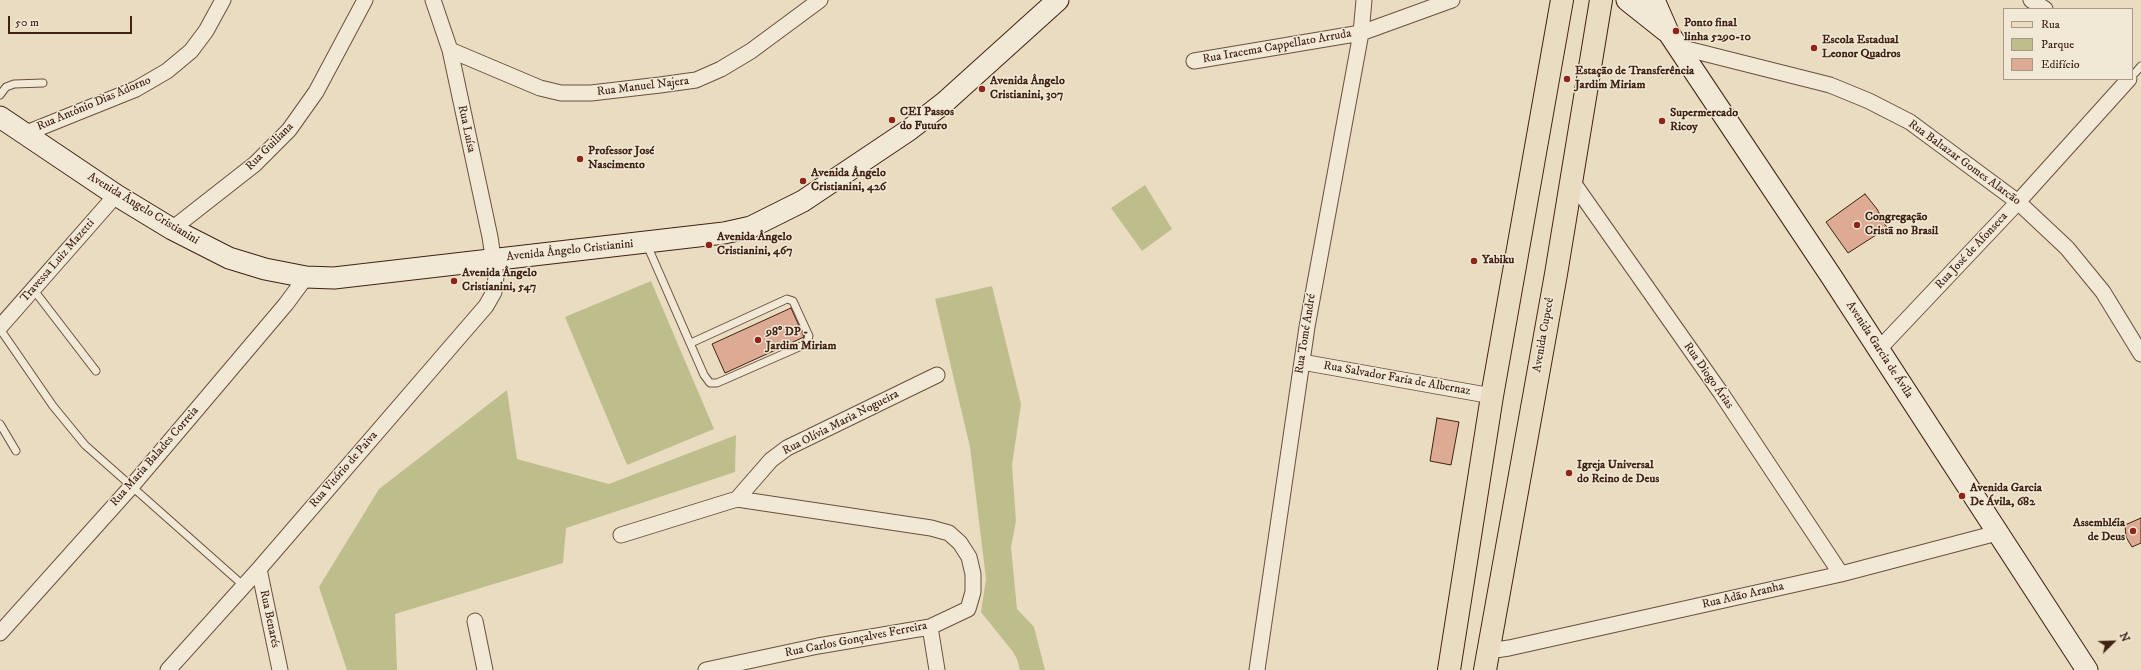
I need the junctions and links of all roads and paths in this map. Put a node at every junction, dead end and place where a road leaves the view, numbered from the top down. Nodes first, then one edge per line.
1 (224, 0) edge
2 (365, 0) edge
3 (433, 0) edge
4 (820, 0) edge
5 (1058, 0) edge
6 (1364, 0) edge
7 (1452, 0) edge
8 (1562, 0) edge
9 (1601, 0) edge
10 (1627, 0) edge
11 (1654, 0) edge
12 (2031, 0) edge
13 (2043, 8) edge
14 (1361, 33) junction
15 (1674, 40) junction
16 (450, 50) junction
17 (1194, 61) dead end
18 (2130, 80) edge
19 (43, 83) dead end
20 (0, 95) edge
21 (0, 117) edge
22 (24, 134) junction
23 (1572, 181) junction
24 (116, 195) junction
25 (2018, 202) junction
26 (172, 229) junction
27 (646, 243) junction
28 (494, 260) junction
29 (306, 277) junction
30 (33, 289) junction
31 (0, 328) edge
32 (690, 343) junction
33 (1878, 350) junction
34 (2141, 354) edge
35 (1302, 362) junction
36 (96, 372) dead end
37 (937, 375) dead end
38 (1492, 396) junction
39 (0, 424) edge
40 (16, 451) dead end
41 (131, 487) junction
42 (737, 499) junction
43 (1997, 533) junction
44 (622, 535) dead end
45 (259, 569) junction
46 (1841, 574) junction
47 (244, 586) junction
48 (475, 621) dead end
49 (930, 627) junction
50 (0, 633) edge
51 (1487, 660) edge
52 (176, 666) edge
53 (280, 670) edge
54 (484, 670) edge
55 (706, 670) edge
56 (937, 670) edge
57 (1257, 670) edge
58 (1450, 670) edge
59 (2087, 670) edge

1 - 22 street, Rua Antônio Dias Adorno
2 - 26 street, Rua Guiliana
3 - 16 street, Rua Luísa
4 - 16 street, Rua Manuel Najera
5 - 27 street, Avenida Ângelo Cristianini
6 - 14 street, Rua Tomé André
7 - 14 street, Rua Iracema Cappellato Arruda
8 - 38 main road
9 - 23 main road, Avenida Cupecê
10 - 15 street, Avenida Garcia de Ávila
11 - 15 street, Avenida Garcia de Ávila
12 - 13 street
14 - 17 street, Rua Iracema Cappellato Arruda
14 - 35 street, Rua Tomé André
15 - 25 street, Rua Baltazar Gomes Alarcão
15 - 33 street, Avenida Garcia de Ávila
16 - 28 street, Rua Luísa
18 - 25 street, Rua José de Afonseca
19 - 20 lane
21 - 22 street, Avenida Ângelo Cristianini
22 - 24 street, Avenida Ângelo Cristianini
23 - 46 street, Rua Diogo Árias
23 - 51 main road, Avenida Cupecê
24 - 26 street, Avenida Ângelo Cristianini
24 - 30 street, Travessa Luiz Mazetti
25 - 33 street, Rua José de Afonseca
25 - 34 street, Rua Baltazar Gomes Alarcão
26 - 29 street, Avenida Ângelo Cristianini
27 - 28 street, Avenida Ângelo Cristianini
27 - 32 lane
28 - 29 street, Avenida Ângelo Cristianini
28 - 45 street, Rua Vitório de Paiva
29 - 41 street, Rua Maria Balades Correia
30 - 31 street, Travessa Luiz Mazetti
30 - 36 lane
31 - 41 lane
32 - 32 lane
33 - 43 street, Avenida Garcia de Ávila
35 - 38 street, Rua Salvador Faria de Albernaz
35 - 57 street, Rua Tomé André
37 - 42 street, Rua Olívia Maria Nogueira
38 - 58 main road
39 - 40 lane
41 - 47 lane
41 - 50 street, Rua Maria Balades Correia
42 - 44 street
42 - 49 street, Rua Carlos Gonçalves Ferreira
43 - 46 street, Rua Adão Aranha
43 - 59 street, Avenida Garcia de Ávila
45 - 47 street, Rua Vitório de Paiva
45 - 53 street, Rua Benarés
46 - 51 street, Rua Adão Aranha
47 - 52 street, Rua Vitório de Paiva
48 - 54 street
49 - 55 street, Rua Carlos Gonçalves Ferreira
49 - 56 street

